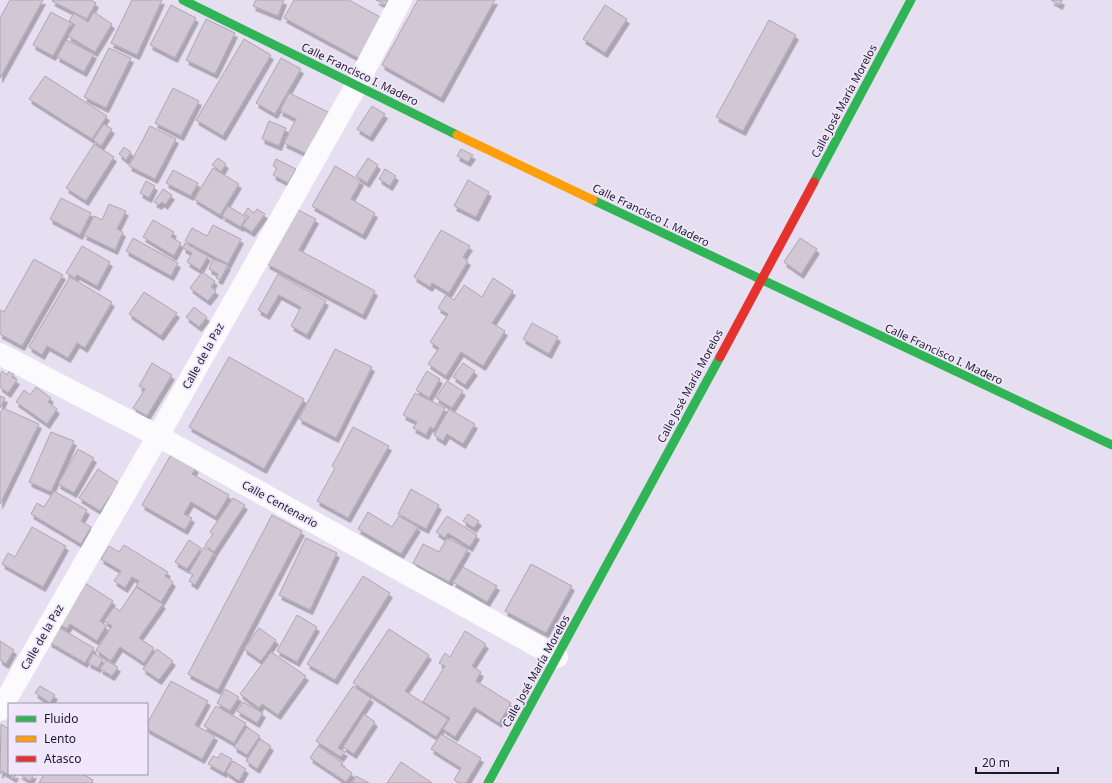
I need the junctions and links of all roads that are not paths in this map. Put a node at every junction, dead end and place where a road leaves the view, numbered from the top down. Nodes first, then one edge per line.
1 (183, 0) edge
2 (402, 0) edge
3 (911, 0) edge
4 (356, 86) junction
5 (761, 281) junction
6 (0, 354) edge
7 (158, 436) junction
8 (1112, 445) edge
9 (557, 658) junction
10 (0, 710) edge
11 (488, 783) edge

1 - 4 street, Calle Francisco I. Madero
2 - 4 street, Calle de la Paz
3 - 5 street, Calle José María Morelos
4 - 5 street, Calle Francisco I. Madero
4 - 7 street, Calle de la Paz
5 - 8 street, Calle Francisco I. Madero
5 - 9 street, Calle José María Morelos
6 - 7 street, Calle Centenario
7 - 9 street, Calle Centenario
7 - 10 street, Calle de la Paz
9 - 11 street, Calle José María Morelos

